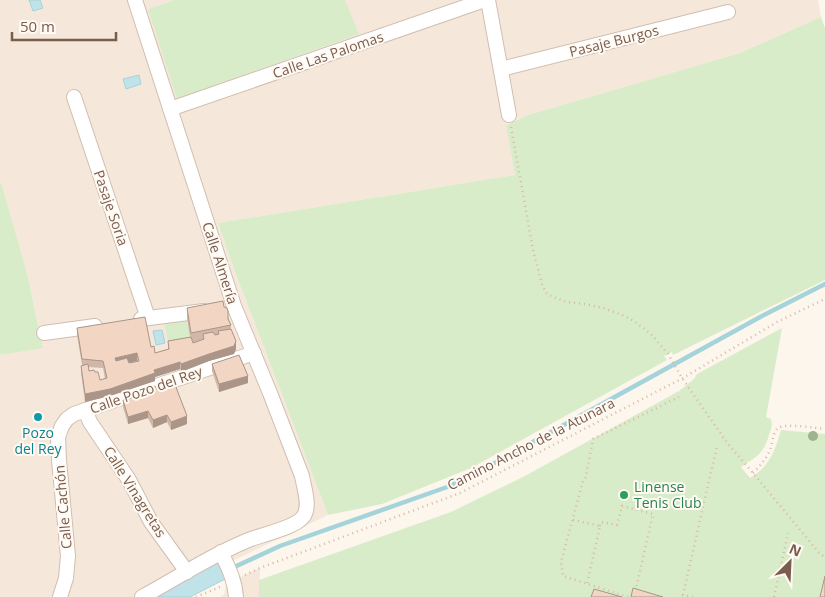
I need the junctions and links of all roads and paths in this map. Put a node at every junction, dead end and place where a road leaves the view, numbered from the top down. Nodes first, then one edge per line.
1 (135, 0) edge
2 (487, 0) edge
3 (728, 12) dead end
4 (501, 69) junction
5 (74, 97) dead end
6 (170, 109) junction
7 (509, 115) joint
8 (825, 299) edge
9 (225, 308) junction
10 (148, 318) junction
11 (130, 321) edge
12 (110, 324) edge
13 (44, 333) dead end
14 (254, 353) junction
15 (682, 378) junction
16 (679, 397) dead end
17 (85, 410) junction
18 (67, 419) joint
19 (825, 428) edge
20 (717, 446) dead end
21 (753, 472) junction
22 (572, 520) junction
23 (600, 526) junction
24 (788, 533) dead end
25 (222, 554) junction
26 (825, 557) edge
27 (187, 572) junction
28 (233, 579) junction
29 (587, 584) junction
30 (60, 597) edge
31 (142, 597) edge
32 (196, 597) edge
33 (236, 597) edge
34 (628, 597) edge
35 (634, 597) edge
36 (693, 597) edge
37 (774, 597) edge

1 - 6 street, Calle Almería
2 - 4 street
2 - 6 street, Calle Las Palomas
3 - 4 street, Pasaje Burgos
4 - 7 street
5 - 10 street, Pasaje Soria
6 - 9 street, Calle Almería
7 - 15 path
8 - 15 path, Camino Ancho de la Atunara
9 - 10 street
9 - 14 street, Calle Almería
10 - 11 street
12 - 13 street
14 - 17 street, Calle Pozo del Rey
14 - 25 street, Calle Almería
15 - 21 path
15 - 28 path, Camino Ancho de la Atunara
16 - 22 path
17 - 18 street, Calle Pozo del Rey
17 - 27 street, Calle Vinagretas
18 - 30 street, Calle Cachón
19 - 21 path
20 - 36 path
21 - 26 path
22 - 23 path
22 - 29 path
23 - 29 path
23 - 35 path
24 - 37 path
25 - 27 street
25 - 28 street
27 - 31 street
28 - 32 path, Camino Ancho de la Atunara
28 - 33 street
29 - 34 path

